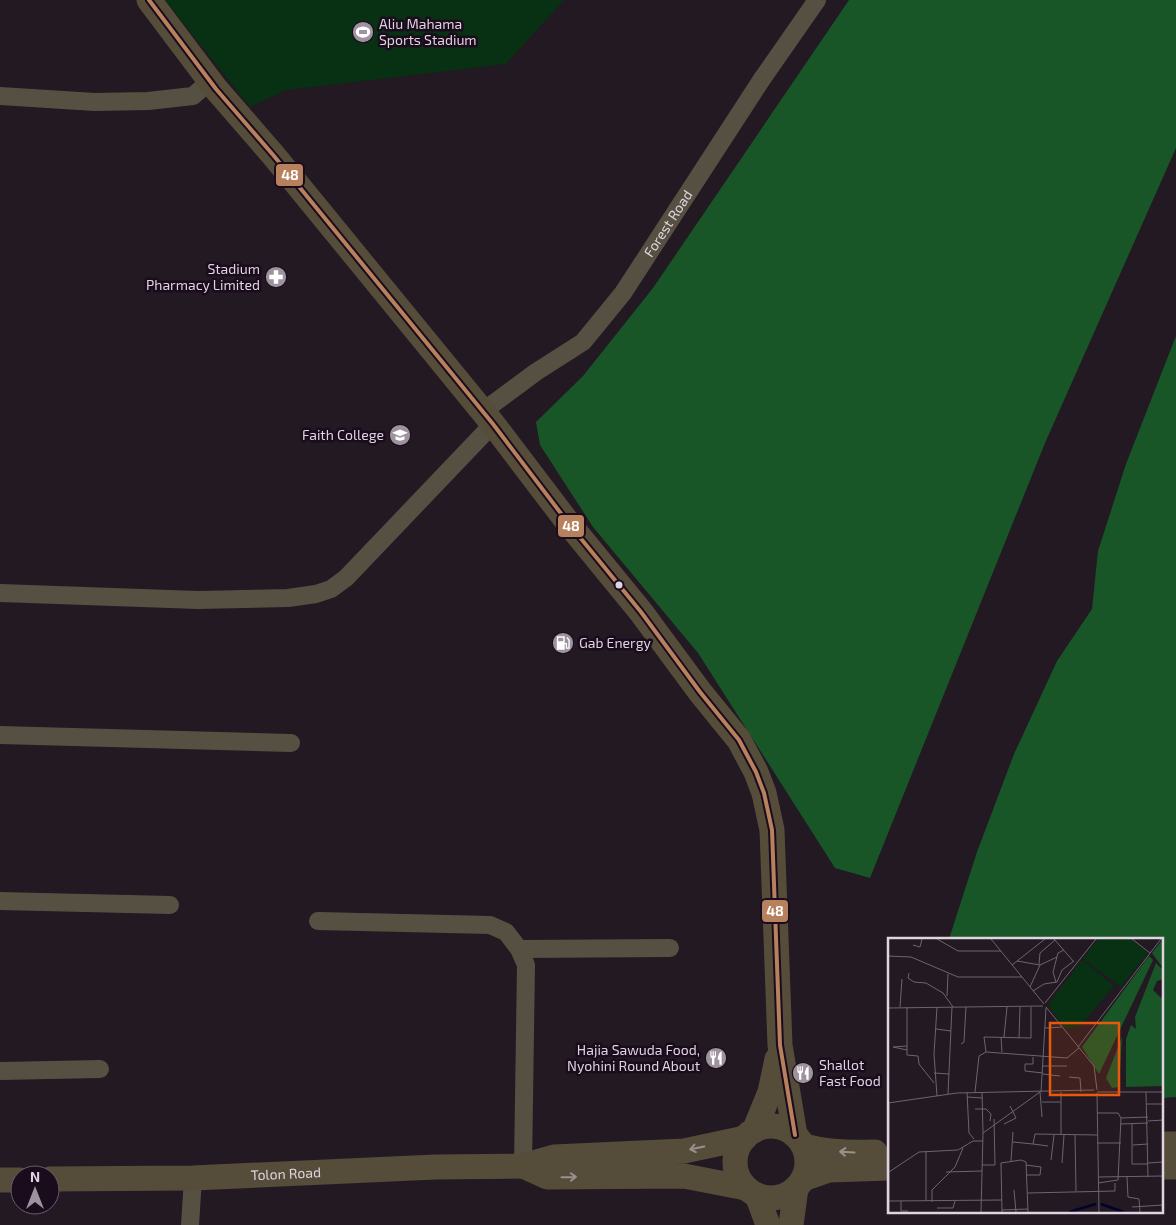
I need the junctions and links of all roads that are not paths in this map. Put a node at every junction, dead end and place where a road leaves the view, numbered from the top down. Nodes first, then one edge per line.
1 (149, 0) edge
2 (817, 0) edge
3 (210, 81) junction
4 (0, 96) edge
5 (487, 418) junction
6 (0, 593) edge
7 (0, 735) edge
8 (291, 742) dead end
9 (0, 901) edge
10 (170, 906) dead end
11 (318, 921) dead end
12 (670, 948) dead end
13 (519, 949) junction
14 (780, 1045) junction
15 (100, 1069) dead end
16 (0, 1071) edge
17 (749, 1134) junction
18 (799, 1141) junction
19 (888, 1151) edge
20 (523, 1166) junction
21 (888, 1168) edge
22 (193, 1178) junction
23 (60, 1179) edge
24 (800, 1184) junction
25 (752, 1192) junction
26 (190, 1225) edge
27 (768, 1225) edge
28 (791, 1225) edge

1 - 3 main road
2 - 5 street, Forest Road
3 - 4 street
3 - 5 main road
5 - 6 street, Forest Road
5 - 14 main road
7 - 8 street
9 - 10 street
11 - 13 street
12 - 13 street
13 - 20 street
14 - 17 main road
14 - 18 main road
15 - 16 street
17 - 18 main road
17 -> 20 main road
17 - 25 main road
19 -> 18 main road
18 - 24 main road
20 - 22 main road, Tolon Road
20 -> 25 main road
21 - 24 main road
22 - 23 main road, Tolon Road
22 - 26 street
24 - 25 main road
24 - 28 main road
25 - 27 main road

